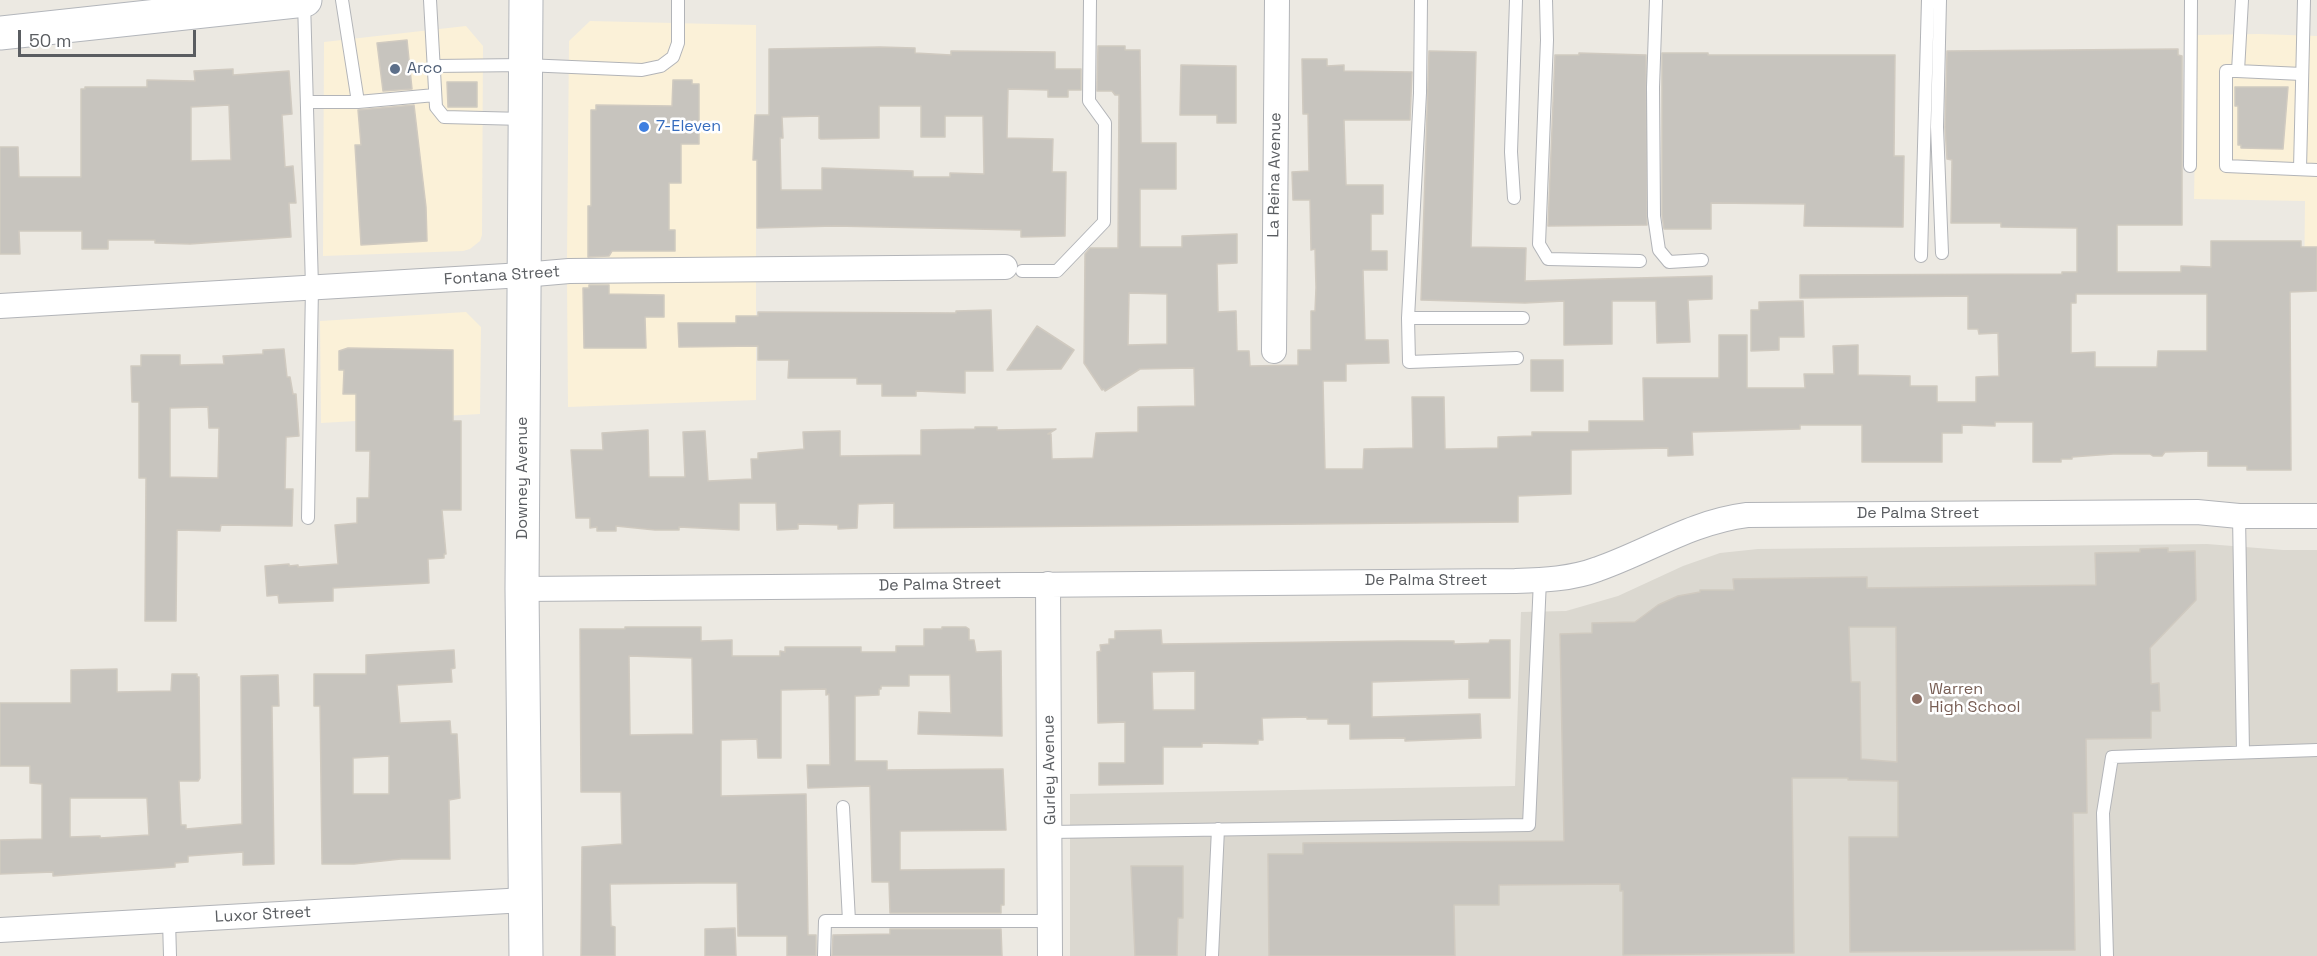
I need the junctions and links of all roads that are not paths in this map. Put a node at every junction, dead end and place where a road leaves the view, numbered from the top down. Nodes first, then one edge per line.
1 (304, 0) edge
2 (342, 0) edge
3 (430, 0) edge
4 (526, 0) edge
5 (678, 0) edge
6 (1090, 0) edge
7 (1277, 0) edge
8 (1421, 0) edge
9 (1516, 0) edge
10 (1546, 0) edge
11 (1656, 0) edge
12 (1928, 0) edge
13 (1940, 0) edge
14 (2191, 0) edge
15 (2242, 0) edge
16 (2304, 0) edge
17 (155, 8) edge
18 (0, 33) edge
19 (525, 65) junction
20 (434, 66) junction
21 (2237, 71) junction
22 (2302, 74) junction
23 (435, 95) junction
24 (307, 102) junction
25 (358, 102) junction
26 (525, 119) junction
27 (2190, 166) dead end
28 (2300, 169) junction
29 (2317, 170) edge
30 (1514, 198) dead end
31 (1942, 253) dead end
32 (1921, 256) dead end
33 (1702, 260) dead end
34 (1640, 261) dead end
35 (1013, 269) joint
36 (524, 275) junction
37 (312, 287) junction
38 (0, 306) edge
39 (1408, 318) junction
40 (1523, 318) dead end
41 (1274, 351) dead end
42 (1517, 358) dead end
43 (2239, 516) junction
44 (2317, 516) edge
45 (308, 518) dead end
46 (1540, 580) junction
47 (1048, 584) junction
48 (522, 589) junction
49 (2317, 750) edge
50 (2243, 752) junction
51 (843, 807) dead end
52 (1218, 829) junction
53 (1050, 832) junction
54 (525, 900) junction
55 (169, 920) junction
56 (849, 921) junction
57 (1050, 921) junction
58 (0, 930) edge
59 (170, 956) edge
60 (526, 956) edge
61 (824, 956) edge
62 (1050, 956) edge
63 (1212, 956) edge
64 (2107, 956) edge

1 - 17 main road
1 - 24 lane
2 - 25 lane
3 - 20 lane
4 - 19 main road, Downey Avenue
5 - 19 lane
6 - 35 lane
7 - 41 street, La Reina Avenue
8 - 39 lane
9 - 30 lane
10 - 34 lane
11 - 33 lane
12 - 32 lane
13 - 31 lane
14 - 27 lane
15 - 21 lane
16 - 22 lane
17 - 18 main road
19 - 20 lane
19 - 26 main road, Downey Avenue
20 - 23 lane
21 - 22 lane
21 - 28 lane
22 - 28 lane
23 - 25 lane
23 - 26 lane
24 - 25 lane
24 - 37 lane
26 - 36 main road, Downey Avenue
28 - 29 lane
35 - 36 street, Fontana Street
36 - 37 street, Fontana Street
36 - 48 main road, Downey Avenue
37 - 38 street, Fontana Street
37 - 45 lane
39 - 40 lane
39 - 42 lane
43 - 44 street, De Palma Street
43 - 46 street, De Palma Street
43 - 50 lane
46 - 47 street, De Palma Street
46 - 52 lane
47 - 48 street, De Palma Street
47 - 53 street, Gurley Avenue
48 - 54 main road, Downey Avenue
49 - 50 lane
50 - 64 lane
51 - 56 lane
52 - 53 lane
52 - 63 lane
53 - 57 street, Gurley Avenue
54 - 55 street, Luxor Street
54 - 60 main road, Downey Avenue
55 - 58 street, Luxor Street
55 - 59 lane
56 - 57 lane
56 - 61 lane
57 - 62 street, Gurley Avenue

